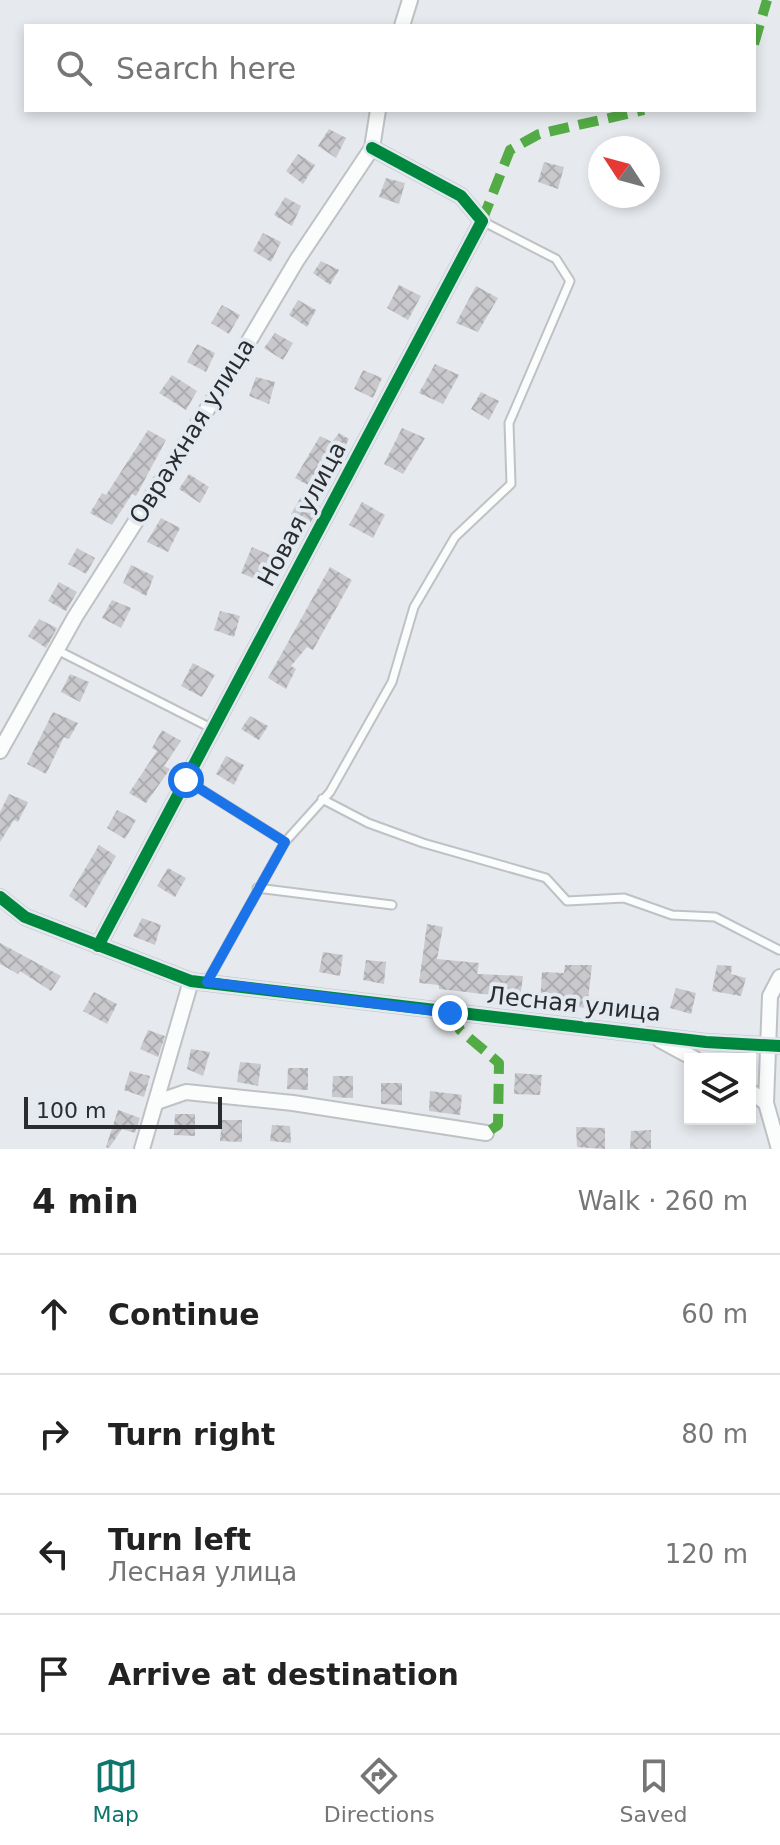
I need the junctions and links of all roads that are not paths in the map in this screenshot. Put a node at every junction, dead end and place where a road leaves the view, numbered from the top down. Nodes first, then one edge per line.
1 (410, 0) edge
2 (403, 24) edge
3 (378, 112) edge
4 (372, 148) junction
5 (482, 221) junction
6 (57, 650) junction
7 (213, 729) junction
8 (0, 751) edge
9 (186, 780) junction
10 (322, 799) junction
11 (285, 842) junction
12 (257, 888) junction
13 (0, 897) edge
14 (392, 905) dead end
15 (98, 946) junction
16 (779, 950) edge
17 (780, 977) edge
18 (191, 981) junction
19 (207, 982) junction
20 (651, 1035) junction
21 (774, 1046) edge
22 (684, 1053) edge
23 (756, 1096) edge
24 (157, 1102) junction
25 (766, 1103) junction
26 (486, 1133) dead end
27 (142, 1149) edge
28 (779, 1149) edge

1 - 2 street
3 - 4 street, Овражная улица
4 - 5 street
4 - 6 street, Овражная улица
5 - 7 street, Новая улица
5 - 10 lane
6 - 7 lane
6 - 8 street, Овражная улица
7 - 9 street, Новая улица
9 - 11 lane
9 - 15 street, Новая улица
10 - 11 lane
10 - 16 lane
11 - 12 lane
12 - 14 lane
12 - 19 lane
13 - 15 street, Лесная улица
15 - 18 street, Лесная улица
17 - 21 street
18 - 19 street, Лесная улица
18 - 24 street
19 - 20 street, Лесная улица
20 - 21 street, Лесная улица
20 - 22 street
21 - 25 street
23 - 25 street
24 - 26 street
24 - 27 street
25 - 28 street

